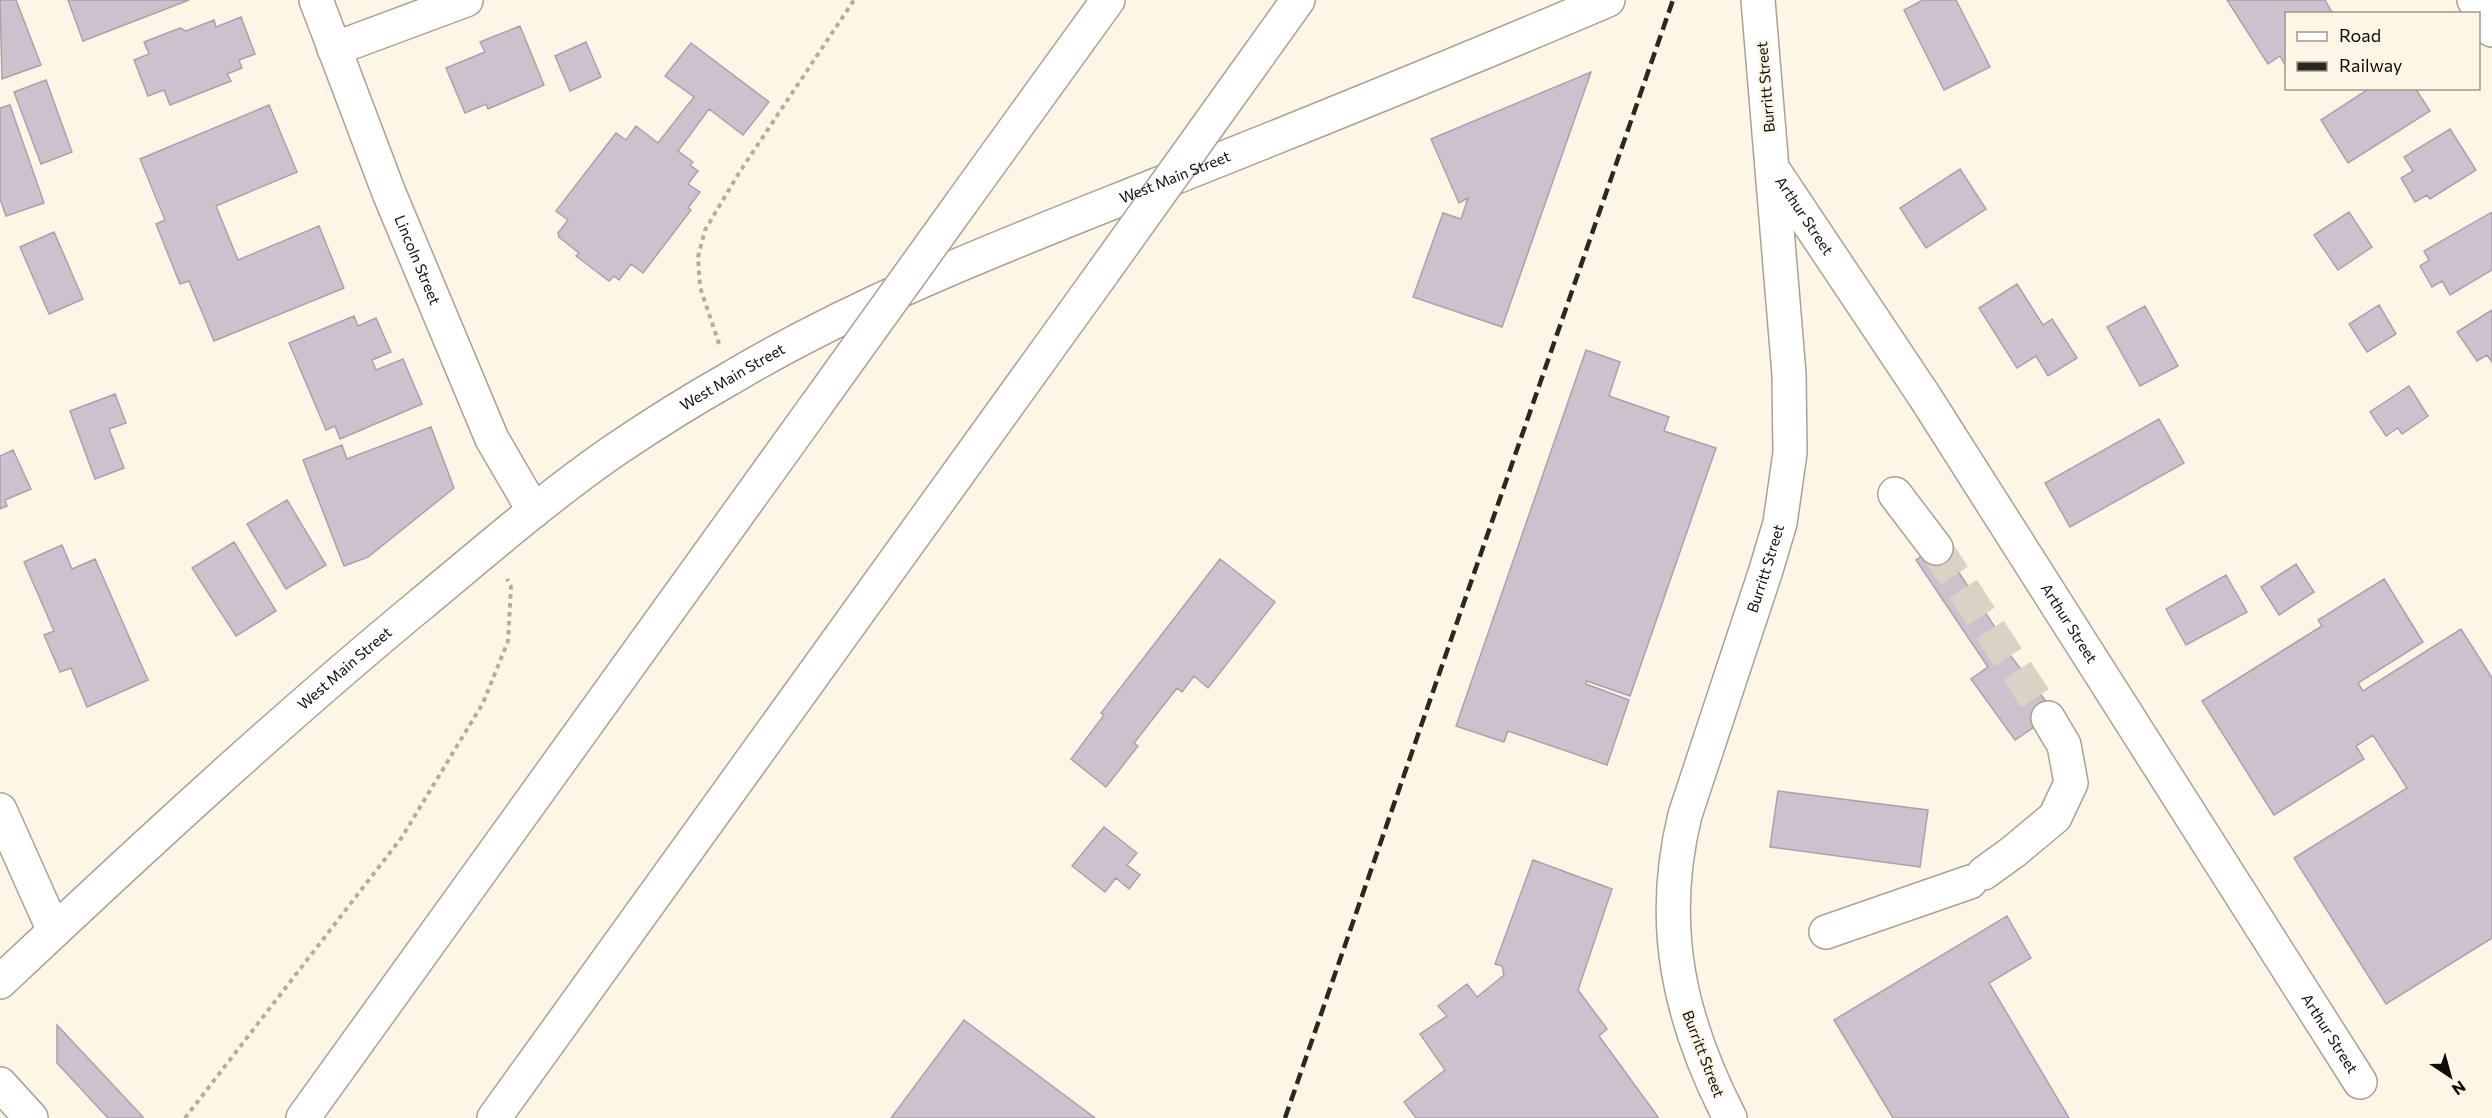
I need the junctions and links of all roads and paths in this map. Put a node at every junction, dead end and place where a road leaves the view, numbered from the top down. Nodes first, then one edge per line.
1 (316, 0) edge
2 (466, 0) edge
3 (854, 0) edge
4 (1108, 0) edge
5 (1298, 0) edge
6 (1608, 0) edge
7 (1758, 0) edge
8 (2474, 0) edge
9 (2492, 30) edge
10 (334, 49) junction
11 (1773, 170) junction
12 (716, 336) dead end
13 (1895, 494) dead end
14 (534, 511) junction
15 (1936, 548) tunnel mouth
16 (511, 587) dead end
17 (2048, 718) tunnel mouth
18 (0, 810) edge
19 (54, 931) junction
20 (1826, 932) dead end
21 (0, 982) edge
22 (2360, 1082) dead end
23 (0, 1084) edge
24 (31, 1118) edge
25 (185, 1118) edge
26 (303, 1118) edge
27 (495, 1118) edge
28 (1730, 1118) edge

1 - 10 main road, Lincoln Street
2 - 10 main road
3 - 12 path
4 - 26 main road, bridge
5 - 27 main road, bridge
6 - 14 main road, West Main Street
7 - 11 main road, Burritt Street
8 - 9 main road
10 - 14 main road, Lincoln Street
11 - 22 main road, Arthur Street
11 - 28 main road, Burritt Street
13 - 15 main road
14 - 19 main road, West Main Street
16 - 25 path
17 - 20 main road
18 - 19 main road
19 - 21 main road, West Main Street
23 - 24 main road

